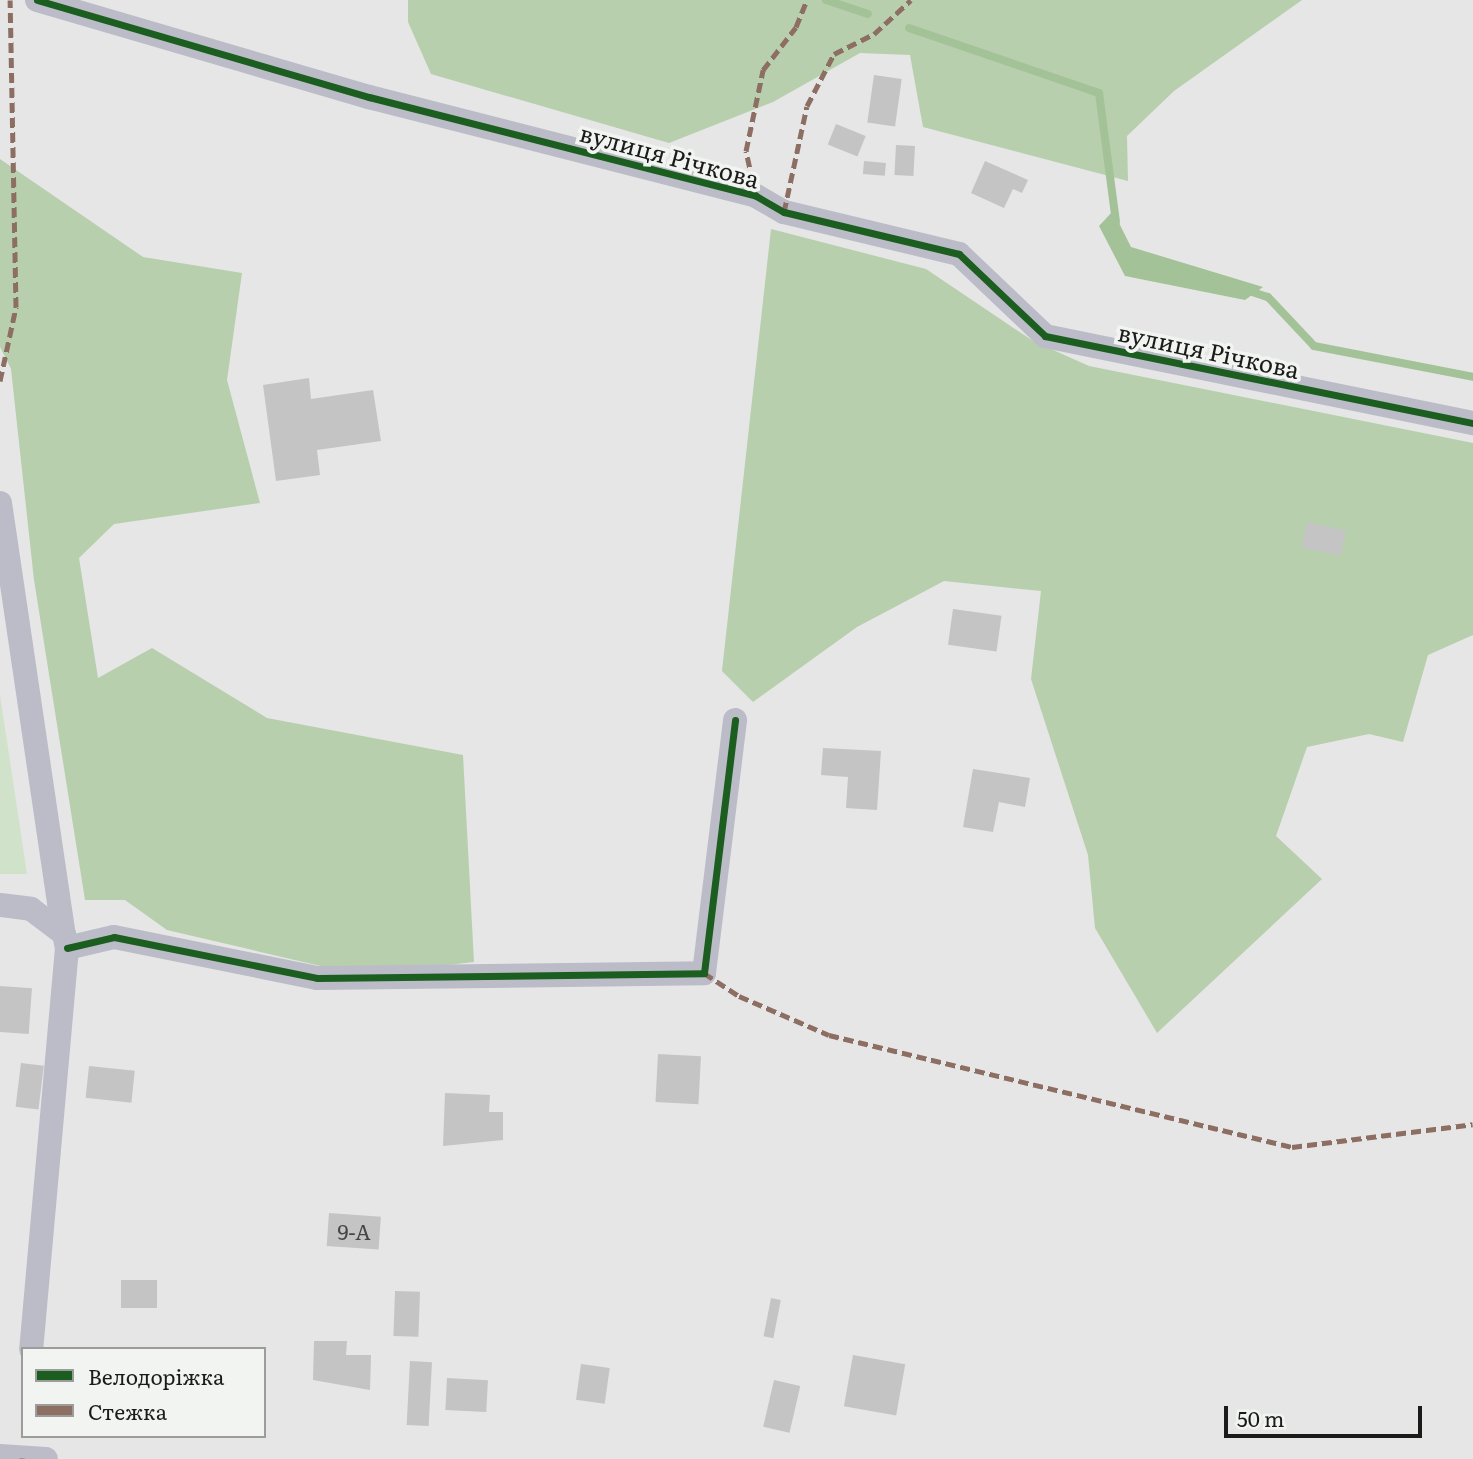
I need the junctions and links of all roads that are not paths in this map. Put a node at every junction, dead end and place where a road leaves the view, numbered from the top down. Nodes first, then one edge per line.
1 (37, 0) edge
2 (1473, 423) edge
3 (0, 503) edge
4 (735, 720) dead end
5 (0, 905) edge
6 (65, 941) junction
7 (31, 1347) edge

1 - 2 street, вулиця Річкова
3 - 6 street
4 - 6 street
5 - 6 street
6 - 7 street

